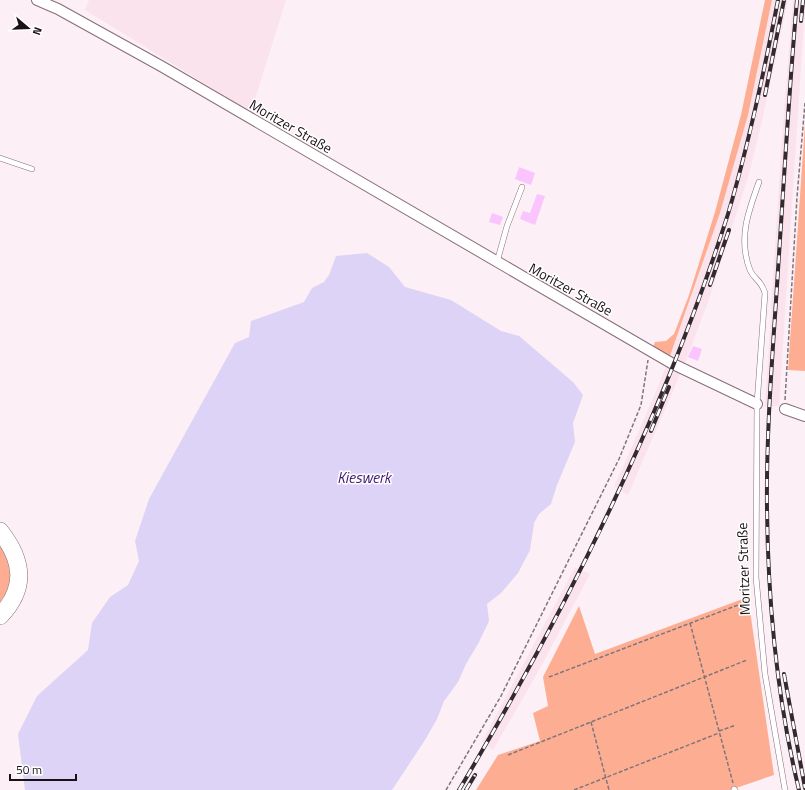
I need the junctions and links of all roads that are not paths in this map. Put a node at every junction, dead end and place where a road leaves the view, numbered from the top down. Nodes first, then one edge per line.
1 (37, 0) edge
2 (0, 158) edge
3 (32, 169) dead end
4 (759, 182) dead end
5 (522, 187) dead end
6 (497, 263) junction
7 (757, 404) junction
8 (785, 409) road end
9 (805, 416) edge
10 (0, 531) edge
11 (0, 616) edge
12 (785, 790) edge

1 - 6 street, Moritzer Straße
2 - 3 lane
4 - 7 lane
5 - 6 lane
6 - 7 street, Moritzer Straße
7 - 12 lane, Moritzer Straße
8 - 9 street
10 - 11 highway

